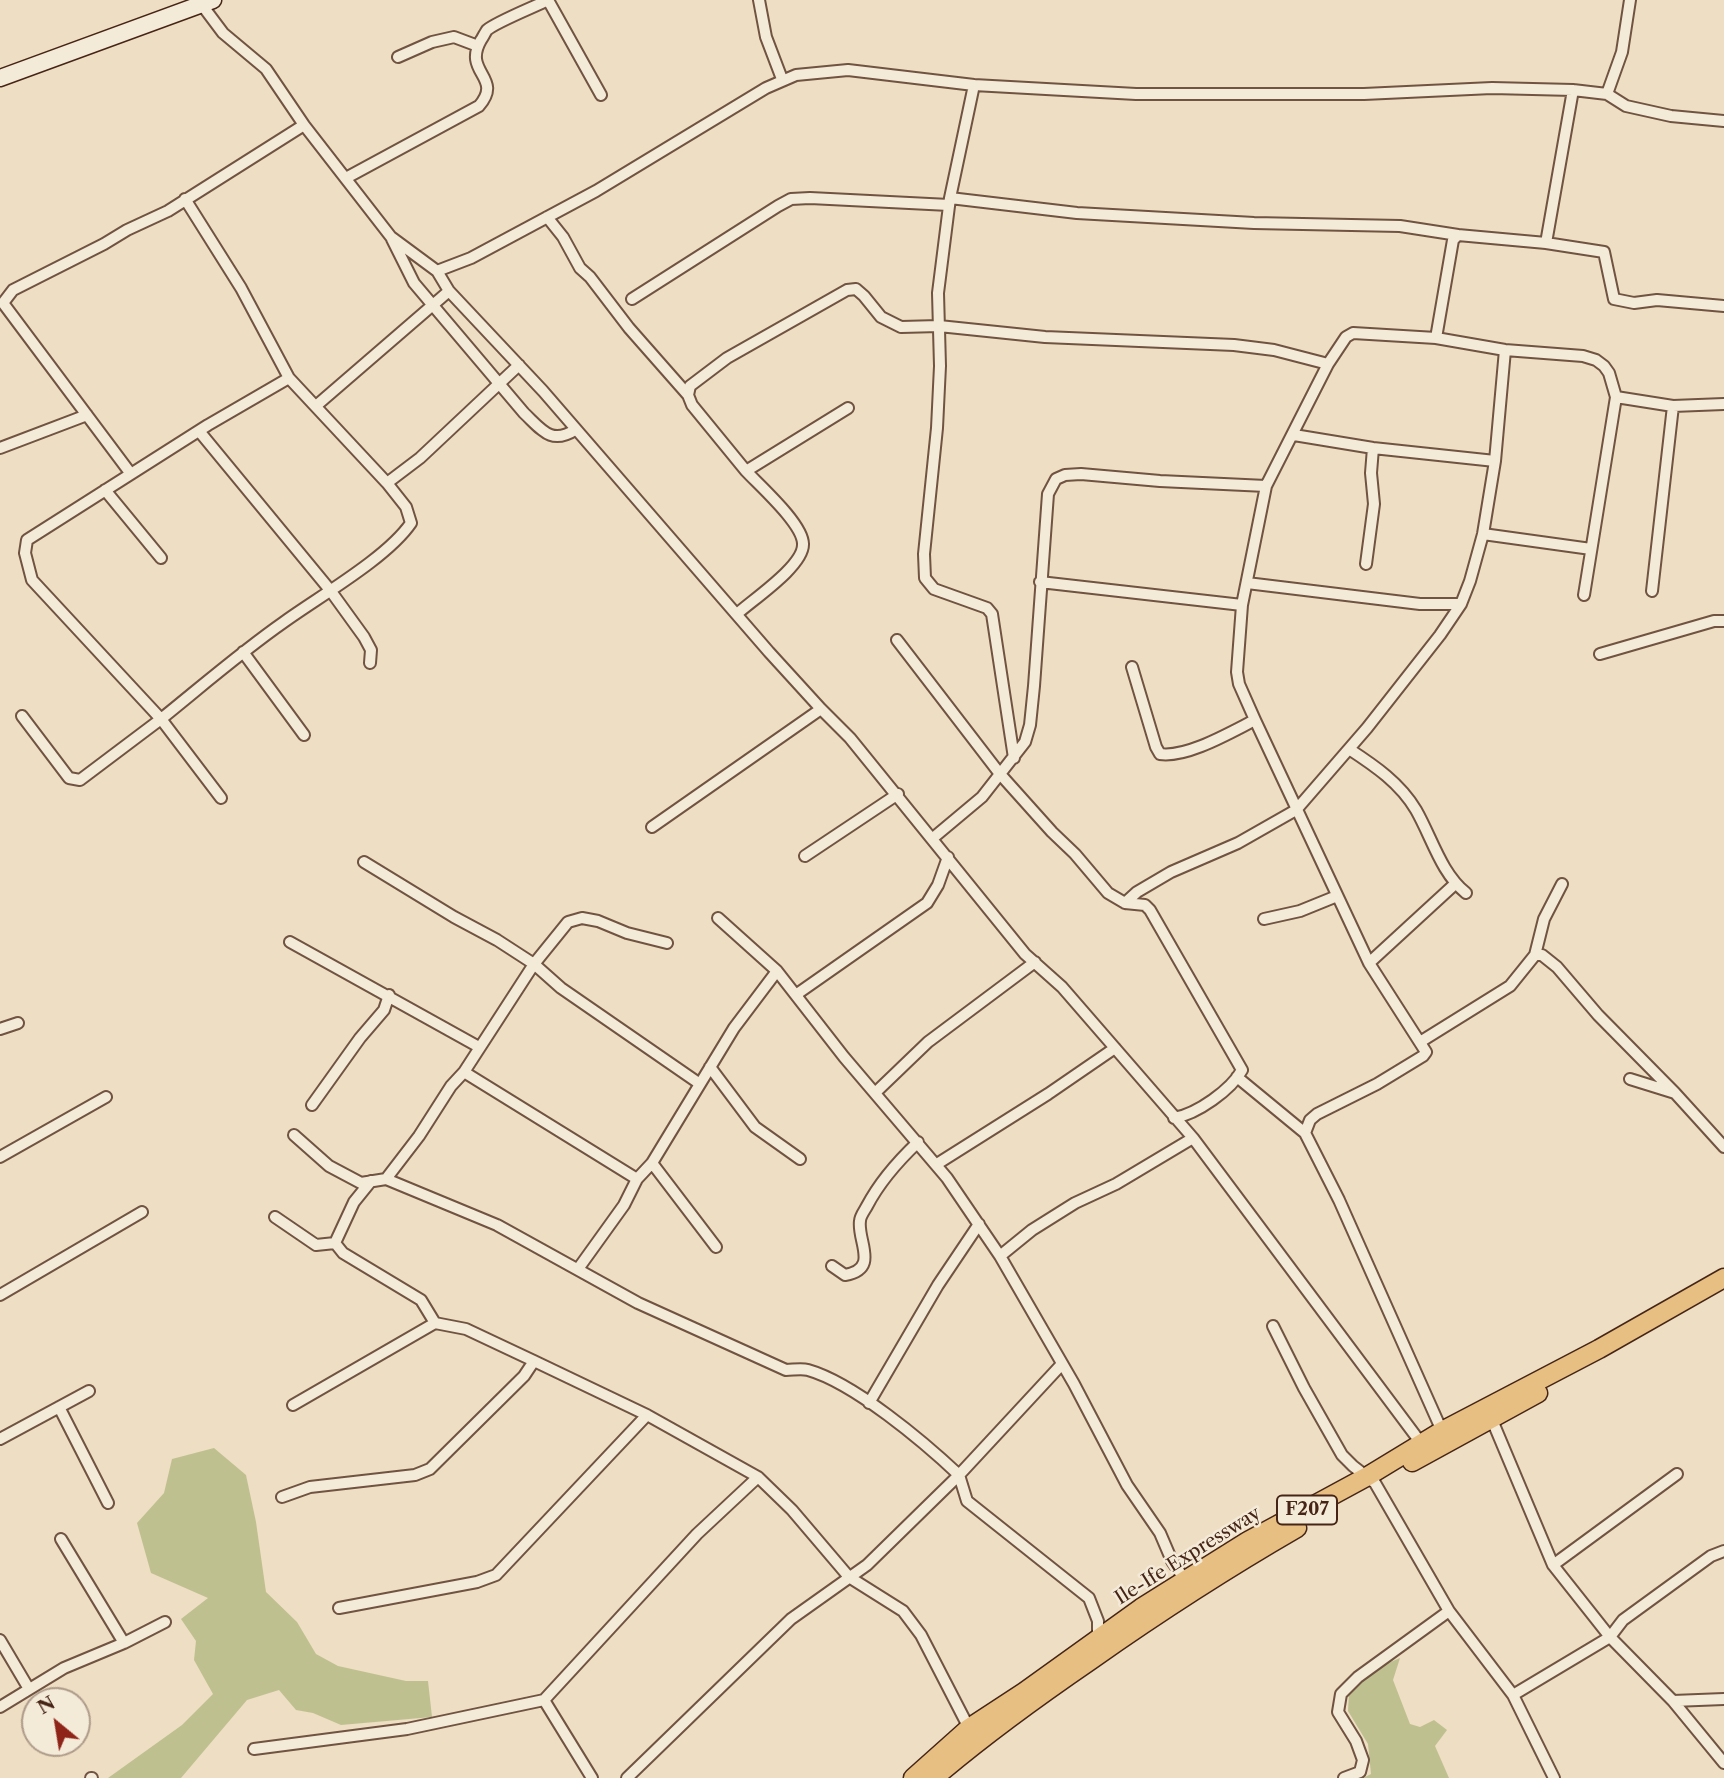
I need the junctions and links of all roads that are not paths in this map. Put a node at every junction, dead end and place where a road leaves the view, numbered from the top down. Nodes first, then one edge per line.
1 (548, 0) edge
2 (760, 0) edge
3 (1630, 0) edge
4 (208, 2) edge
5 (478, 46) junction
6 (398, 57) dead end
7 (0, 78) edge
8 (782, 79) junction
9 (974, 85) junction
10 (1573, 90) junction
11 (1607, 94) junction
12 (601, 95) dead end
13 (1724, 121) edge
14 (304, 125) junction
15 (346, 178) junction
16 (185, 199) junction
17 (949, 201) junction
18 (547, 217) junction
19 (1458, 234) junction
20 (391, 237) junction
21 (1546, 243) junction
22 (437, 271) junction
23 (449, 291) junction
24 (632, 299) dead end
25 (432, 306) junction
26 (1724, 306) edge
27 (939, 326) junction
28 (1436, 338) junction
29 (1505, 350) junction
30 (1328, 364) junction
31 (519, 365) junction
32 (289, 378) junction
33 (500, 383) junction
34 (688, 395) junction
35 (1615, 397) junction
36 (1724, 404) edge
37 (317, 405) junction
38 (1673, 405) junction
39 (848, 408) dead end
40 (87, 415) junction
41 (575, 430) junction
42 (199, 431) junction
43 (1294, 435) junction
44 (0, 448) edge
45 (1373, 448) junction
46 (1494, 461) junction
47 (746, 471) junction
48 (131, 474) junction
49 (387, 482) junction
50 (1266, 486) junction
51 (105, 490) junction
52 (1483, 534) junction
53 (1591, 549) junction
54 (161, 558) dead end
55 (1366, 564) dead end
56 (1040, 582) junction
57 (1247, 583) junction
58 (330, 590) junction
59 (1652, 592) dead end
60 (1584, 595) dead end
61 (1461, 604) junction
62 (1242, 605) junction
63 (737, 614) junction
64 (1724, 621) edge
65 (897, 640) dead end
66 (243, 652) junction
67 (1600, 654) dead end
68 (370, 663) dead end
69 (1132, 667) dead end
70 (821, 709) junction
71 (22, 716) dead end
72 (161, 719) junction
73 (1255, 720) junction
74 (304, 735) dead end
75 (1349, 749) junction
76 (1014, 758) junction
77 (1000, 774) junction
78 (898, 794) junction
79 (221, 798) dead end
80 (1296, 810) junction
81 (652, 827) dead end
82 (933, 838) junction
83 (805, 856) dead end
84 (948, 857) junction
85 (365, 862) dead end
86 (1455, 884) junction
87 (1562, 884) dead end
88 (1466, 893) dead end
89 (1337, 896) junction
90 (1125, 903) junction
91 (718, 918) dead end
92 (1264, 919) dead end
93 (290, 942) dead end
94 (667, 943) dead end
95 (1535, 954) junction
96 (1035, 962) junction
97 (1369, 963) junction
98 (534, 964) junction
99 (778, 971) junction
100 (797, 994) junction
101 (389, 995) junction
102 (18, 1023) dead end
103 (0, 1029) edge
104 (1420, 1042) junction
105 (478, 1047) junction
106 (1115, 1048) junction
107 (710, 1067) junction
108 (464, 1072) junction
109 (1237, 1077) junction
110 (1630, 1079) dead end
111 (700, 1084) junction
112 (876, 1092) junction
113 (1675, 1093) junction
114 (106, 1097) dead end
115 (312, 1105) dead end
116 (1174, 1118) junction
117 (1305, 1133) junction
118 (294, 1135) dead end
119 (1193, 1138) junction
120 (918, 1142) junction
121 (1724, 1147) edge
122 (0, 1157) edge
123 (800, 1159) dead end
124 (652, 1163) junction
125 (937, 1164) junction
126 (386, 1179) junction
127 (637, 1179) junction
128 (372, 1181) junction
129 (142, 1212) dead end
130 (275, 1217) dead end
131 (979, 1224) junction
132 (335, 1243) junction
133 (716, 1247) dead end
134 (1000, 1256) junction
135 (832, 1266) dead end
136 (578, 1269) junction
137 (1724, 1278) edge
138 (1724, 1291) edge
139 (0, 1295) edge
140 (435, 1323) junction
141 (1273, 1326) dead end
142 (534, 1361) junction
143 (1062, 1364) junction
144 (89, 1391) dead end
145 (869, 1403) junction
146 (293, 1405) dead end
147 (59, 1407) junction
148 (647, 1415) junction
149 (1492, 1420) junction
150 (1442, 1431) junction
151 (0, 1438) edge
152 (1421, 1443) junction
153 (1677, 1474) dead end
154 (959, 1475) junction
155 (758, 1477) junction
156 (1372, 1480) junction
157 (282, 1497) dead end
158 (108, 1503) dead end
159 (61, 1539) dead end
160 (1724, 1544) edge
161 (1724, 1551) edge
162 (1711, 1556) junction
163 (1553, 1564) junction
164 (849, 1577) junction
165 (1185, 1580) junction
166 (339, 1608) dead end
167 (1449, 1611) junction
168 (165, 1622) dead end
169 (1130, 1624) junction
170 (1610, 1637) junction
171 (1098, 1639) junction
172 (0, 1640) edge
173 (124, 1643) junction
174 (28, 1687) edge
175 (32, 1687) edge
176 (21, 1694) edge
177 (1513, 1695) junction
178 (1724, 1699) edge
179 (544, 1700) junction
180 (1673, 1701) junction
181 (0, 1707) edge
182 (968, 1728) junction
183 (254, 1749) dead end
184 (1724, 1763) edge
185 (592, 1778) edge
186 (628, 1778) edge
187 (913, 1778) edge
188 (934, 1778) edge
189 (1344, 1778) edge
190 (1554, 1778) edge

1 - 5 street
1 - 12 street
2 - 8 street
3 - 11 street
4 - 7 main road
4 - 14 street
5 - 6 street
5 - 15 street
8 - 9 street
8 - 18 street
9 - 10 street
9 - 17 street
10 - 11 street
10 - 21 street
11 - 13 street
14 - 15 street
14 - 16 street
15 - 20 street
16 - 32 street
16 - 40 street
17 - 19 street
17 - 24 street
17 - 27 street
18 - 22 street
18 - 34 street
19 - 21 street
19 - 28 street
20 - 22 street
20 - 25 street
21 - 26 street
22 - 23 street
23 - 25 street
23 - 31 street
25 - 33 street
25 - 37 street
27 - 30 street
27 - 34 street
27 - 76 street
28 - 29 street
28 - 30 street
29 - 35 street
29 - 46 street
30 - 43 street
31 - 33 street
31 - 41 street
32 - 37 street
32 - 42 street
33 - 41 street
33 - 49 street
34 - 47 street
35 - 38 street
35 - 53 street
36 - 38 street
37 - 49 street
38 - 59 street
39 - 47 street
40 - 44 street
40 - 48 street
41 - 63 street
42 - 48 street
42 - 58 street
43 - 45 street
43 - 50 street
45 - 46 street
45 - 55 street
46 - 52 street
47 - 63 street
48 - 51 street
49 - 58 street
50 - 56 street
50 - 57 street
51 - 54 street
51 - 72 street
52 - 53 street
52 - 61 street
53 - 60 street
56 - 62 street
56 - 76 street
57 - 61 street
57 - 62 street
58 - 66 street
58 - 68 street
61 - 75 street
62 - 73 street
63 - 70 street
64 - 67 street
65 - 77 street
66 - 72 street
66 - 74 street
69 - 73 street
70 - 78 street
70 - 81 street
71 - 72 street
72 - 79 street
73 - 80 street
75 - 80 street
75 - 86 street
76 - 77 street
77 - 82 street
77 - 90 street
78 - 82 street
78 - 83 street
80 - 89 street
80 - 90 street
82 - 84 street
84 - 96 street
84 - 100 street
85 - 98 street
86 - 88 street
86 - 97 street
87 - 95 street
89 - 92 street
89 - 97 street
90 - 109 street
91 - 99 street
93 - 101 street
94 - 98 street
95 - 104 street
95 - 113 street
96 - 106 street
96 - 112 street
97 - 104 street
98 - 105 street
98 - 111 street
99 - 100 street
99 - 107 street
100 - 112 street
101 - 105 street
101 - 115 street
102 - 103 street
104 - 117 street
105 - 108 street
106 - 116 street
106 - 125 street
107 - 111 street
107 - 123 street
108 - 126 street
108 - 127 street
109 - 116 street
109 - 117 street
110 - 113 street
111 - 124 street
112 - 120 street
113 - 121 street
114 - 122 street
116 - 119 street
117 - 150 street
118 - 128 street
119 - 134 street
119 - 152 street
120 - 125 street
120 - 135 street
124 - 127 street
124 - 133 street
125 - 131 street
126 - 128 street
126 - 136 street
127 - 136 street
128 - 132 street
129 - 139 street
130 - 132 street
131 - 134 street
131 - 145 street
132 - 140 street
134 - 143 street
136 - 145 street
137 - 150 main road, Ile-Ife Expressway / F207
138 - 149 main road, Ile-Ife Expressway / F207
140 - 142 street
140 - 146 street
141 - 156 street
142 - 148 street
142 - 157 street
143 - 154 street
143 - 165 street
144 - 147 street
145 - 154 street
147 - 151 street
147 - 158 street
148 - 155 street
148 - 166 street
149 - 156 main road, Ile-Ife Expressway / F207
149 - 163 street
150 - 152 main road, Ile-Ife Expressway / F207
152 - 156 main road, Ile-Ife Expressway / F207
153 - 163 street
154 - 164 street
154 - 171 street
155 - 164 street
155 - 179 street
156 - 165 main road, Ile-Ife Expressway / F207
156 - 167 street
156 - 169 main road, Ile-Ife Expressway / F207
159 - 173 street
160 - 162 street
161 - 162 street
162 - 170 street
163 - 170 street
164 - 182 street
164 - 186 street
165 - 169 main road, Ile-Ife Expressway / F207
167 - 177 street
167 - 189 street
168 - 173 street
169 - 171 main road, Ile-Ife Expressway / F207
169 - 188 main road, Ile-Ife Expressway / F207
170 - 177 street
170 - 180 street
171 - 182 main road, Ile-Ife Expressway / F207
172 - 174 street
173 - 175 street
176 - 181 street
177 - 190 street
178 - 180 street
179 - 183 street
179 - 185 street
180 - 184 street
182 - 187 main road, Ile-Ife Expressway / F207

